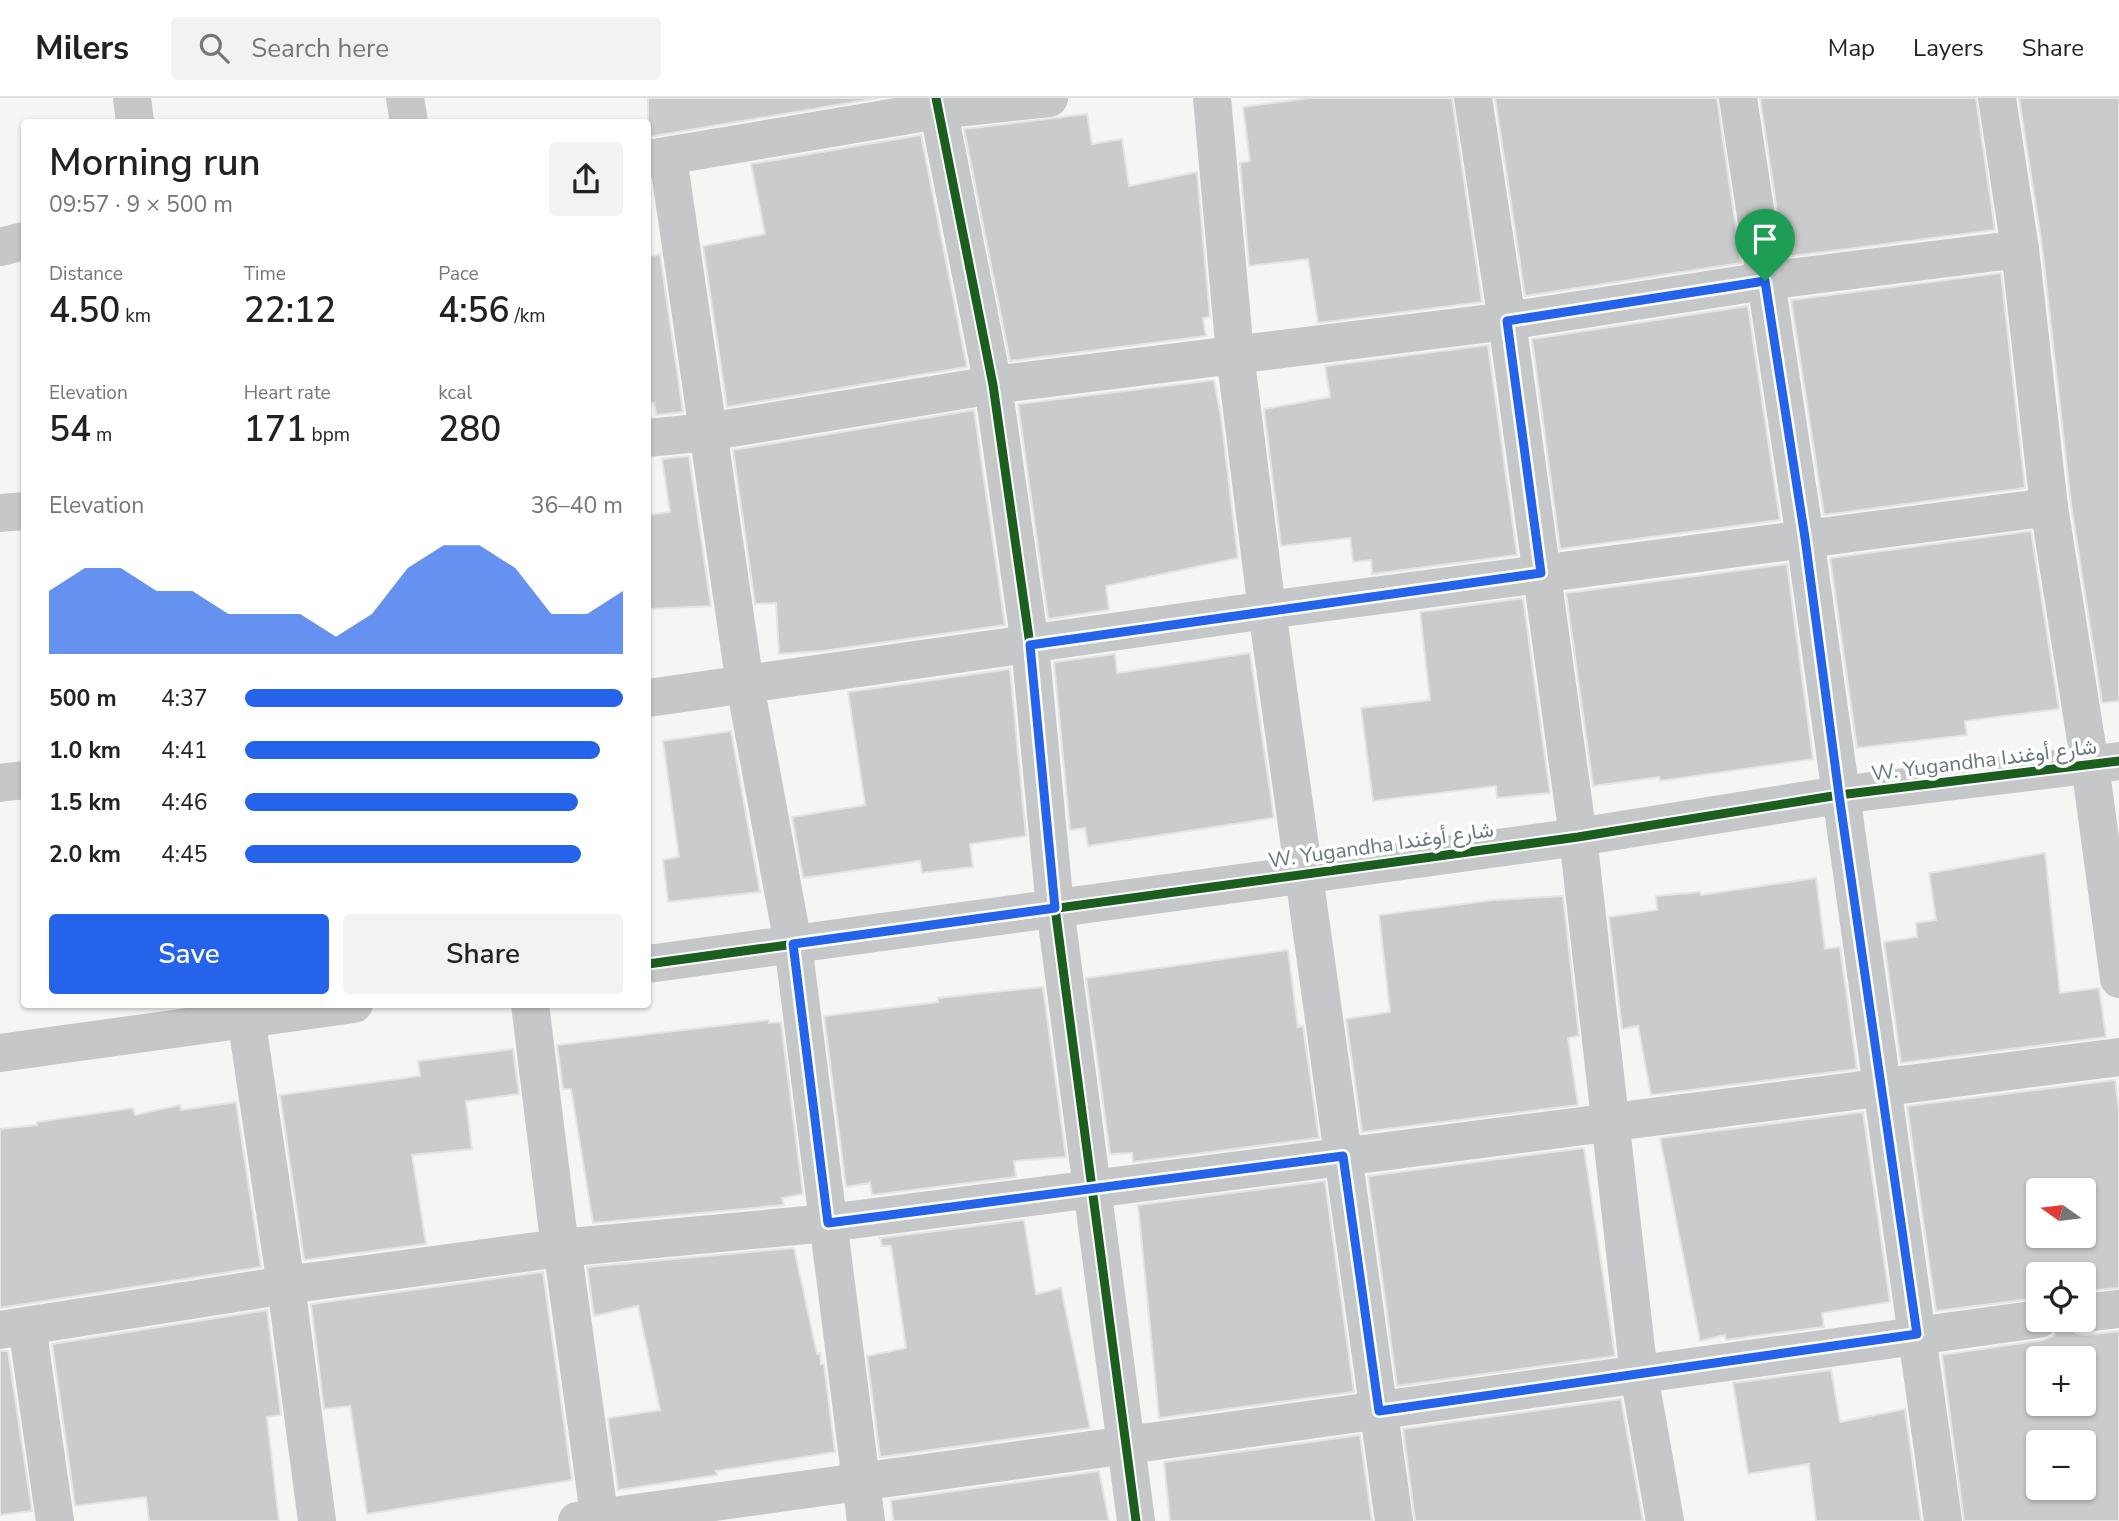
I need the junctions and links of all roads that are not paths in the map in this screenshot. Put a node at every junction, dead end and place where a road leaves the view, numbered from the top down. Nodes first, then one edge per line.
1 (132, 98) edge
2 (405, 98) edge
3 (1049, 98) edge
4 (1212, 98) edge
5 (1473, 98) edge
6 (1738, 98) edge
7 (1997, 98) edge
8 (937, 104) edge
9 (135, 119) edge
10 (408, 119) edge
11 (658, 158) edge
12 (21, 243) edge
13 (0, 247) edge
14 (2020, 248) junction
15 (1765, 281) junction
16 (1507, 321) junction
17 (1235, 354) junction
18 (993, 384) junction
19 (707, 432) junction
20 (651, 438) edge
21 (2049, 507) junction
22 (21, 511) edge
23 (0, 513) edge
24 (1805, 538) junction
25 (1541, 573) junction
26 (1267, 610) junction
27 (1030, 645) junction
28 (745, 685) junction
29 (651, 698) edge
30 (2105, 763) edge
31 (21, 780) edge
32 (0, 783) edge
33 (1839, 795) junction
34 (1578, 837) junction
35 (1304, 873) junction
36 (1055, 908) junction
37 (793, 944) junction
38 (651, 964) edge
39 (2119, 979) edge
40 (300, 1008) edge
41 (530, 1008) edge
42 (245, 1012) edge
43 (0, 1053) edge
44 (2119, 1057) edge
45 (1882, 1088) junction
46 (1609, 1123) junction
47 (1343, 1156) junction
48 (1092, 1189) junction
49 (828, 1223) junction
50 (560, 1248) junction
51 (286, 1285) junction
52 (2119, 1309) edge
53 (2096, 1312) edge
54 (2026, 1321) edge
55 (14, 1328) edge
56 (1917, 1334) junction
57 (1639, 1375) junction
58 (1379, 1411) junction
59 (1126, 1445) junction
60 (861, 1482) junction
61 (592, 1520) edge
62 (55, 1521) edge
63 (317, 1521) edge
64 (866, 1521) edge
65 (1136, 1521) edge
66 (1394, 1521) edge
67 (1665, 1521) edge
68 (1943, 1521) edge

1 - 9 street
2 - 10 street
3 - 8 street
4 - 17 street
5 - 16 street
6 - 15 street
7 - 14 street
8 - 11 street
8 - 18 street
11 - 19 street
12 - 13 street
14 - 15 street
14 - 21 street
15 - 16 street
15 - 24 street
16 - 17 street
16 - 25 street
17 - 18 street
17 - 26 street
18 - 19 street
18 - 27 street
19 - 20 street
19 - 28 street
21 - 24 street
21 - 30 street
22 - 23 street
24 - 25 street
24 - 33 street
25 - 26 street
25 - 34 street
26 - 27 street
26 - 35 street
27 - 28 street
27 - 36 street
28 - 29 street
28 - 37 street
30 - 33 street, W. Yugandha شارع أوغندا
30 - 39 street
31 - 32 street
33 - 34 street, W. Yugandha شارع أوغندا
33 - 45 street
34 - 35 street, W. Yugandha شارع أوغندا
34 - 46 street
35 - 36 street, W. Yugandha شارع أوغندا
35 - 47 street
36 - 37 street, W. Yugandha شارع أوغندا
36 - 48 street
37 - 38 street, W. Yugandha شارع أوغندا
37 - 49 street
40 - 42 street
41 - 50 street
42 - 43 street
42 - 51 street
44 - 45 street
45 - 46 street
45 - 56 street
46 - 47 street
46 - 57 street
47 - 48 street
47 - 58 street
48 - 49 street
48 - 59 street
49 - 50 street
49 - 60 street
50 - 51 street
50 - 61 street
51 - 55 street
51 - 63 street
52 - 53 street
54 - 56 street
55 - 62 street
56 - 57 street
56 - 68 street
57 - 58 street
57 - 67 street
58 - 59 street
58 - 66 street
59 - 60 street
59 - 65 street
60 - 61 street
60 - 64 street

